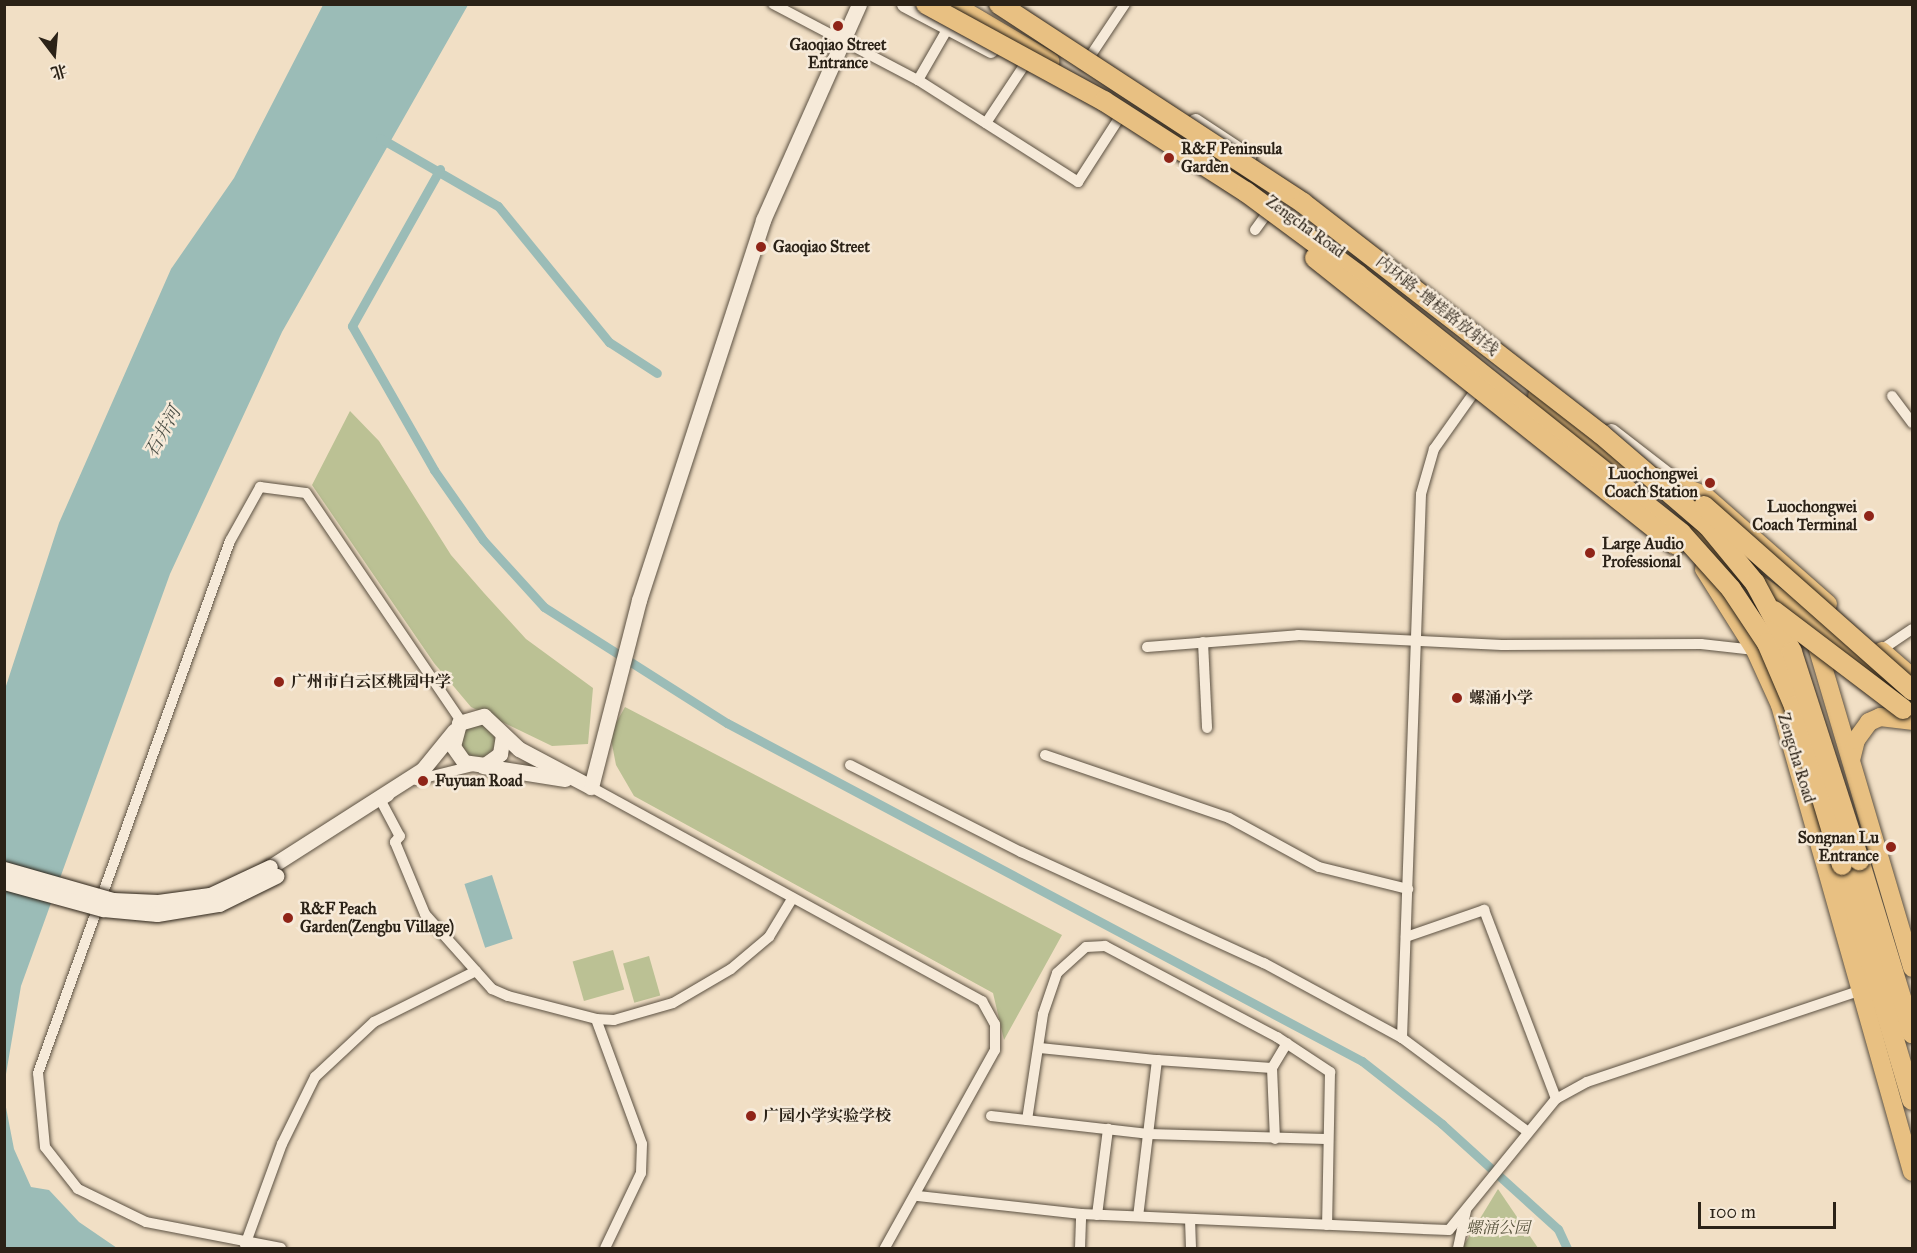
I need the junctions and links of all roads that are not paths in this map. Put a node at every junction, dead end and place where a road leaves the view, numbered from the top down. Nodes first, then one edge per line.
1 (773, 4) edge
2 (859, 4) edge
3 (904, 4) edge
4 (926, 4) edge
5 (953, 4) edge
6 (978, 4) edge
7 (999, 4) edge
8 (1012, 4) edge
9 (1125, 4) edge
10 (948, 28) junction
11 (840, 41) junction
12 (1026, 57) junction
13 (1086, 62) junction
14 (918, 80) junction
15 (1109, 97) junction
16 (1083, 99) junction
17 (1135, 101) junction
18 (1167, 104) junction
19 (1118, 120) junction
20 (986, 123) junction
21 (1228, 142) junction
22 (1230, 171) junction
23 (1270, 210) junction
24 (1255, 230) dead end
25 (1410, 275) junction
26 (1431, 310) junction
27 (1460, 357) junction
28 (1480, 383) junction
29 (1892, 396) dead end
30 (1912, 423) edge
31 (1601, 434) junction
32 (1618, 462) junction
33 (1673, 478) junction
34 (1635, 496) junction
35 (1661, 518) junction
36 (1689, 536) junction
37 (1793, 570) junction
38 (1840, 615) junction
39 (1812, 621) junction
40 (1912, 629) edge
41 (1417, 641) junction
42 (1203, 642) junction
43 (1147, 647) dead end
44 (1755, 650) junction
45 (1881, 650) junction
46 (1912, 676) edge
47 (1773, 687) junction
48 (1912, 690) edge
49 (1912, 702) edge
50 (1910, 721) edge
51 (457, 726) junction
52 (1207, 728) dead end
53 (503, 735) junction
54 (1045, 755) dead end
55 (1851, 763) junction
56 (850, 765) dead end
57 (479, 766) junction
58 (591, 787) junction
59 (381, 801) junction
60 (1850, 862) junction
61 (4, 869) edge
62 (273, 871) junction
63 (4, 882) edge
64 (1408, 889) junction
65 (792, 899) junction
66 (1406, 937) junction
67 (1912, 968) edge
68 (476, 971) junction
69 (1859, 991) junction
70 (596, 1019) junction
71 (1912, 1034) edge
72 (1402, 1038) junction
73 (1287, 1043) junction
74 (1040, 1048) junction
75 (1157, 1060) junction
76 (1272, 1068) junction
77 (1556, 1099) junction
78 (1912, 1100) edge
79 (991, 1116) dead end
80 (1027, 1120) junction
81 (1107, 1129) junction
82 (1528, 1132) junction
83 (1148, 1134) junction
84 (1275, 1139) junction
85 (1326, 1139) junction
86 (1912, 1172) edge
87 (918, 1196) junction
88 (1466, 1210) junction
89 (1081, 1214) junction
90 (1096, 1215) junction
91 (1138, 1216) junction
92 (1191, 1219) junction
93 (1327, 1225) junction
94 (245, 1245) junction
95 (281, 1248) edge
96 (605, 1248) edge
97 (885, 1248) edge
98 (1080, 1248) edge
99 (1191, 1248) edge
100 (1458, 1248) edge

1 - 11 street
2 - 11 street
3 - 10 street
4 - 22 highway, bridge
5 - 12 main road, Zengcha Road
6 - 13 main road, Zengcha Road
7 - 31 highway, 内环路-增槎路放射线, bridge
8 - 13 street
9 - 13 street
10 - 12 street
10 - 14 street
11 - 14 street
11 - 58 street
12 - 15 main road, Zengcha Road
12 - 16 street
12 - 20 street
13 - 17 main road, Zengcha Road
13 - 18 street
14 - 20 street
15 - 16 street
15 - 23 main road, Zengcha Road
16 - 19 street
17 - 18 street
17 - 22 main road, Zengcha Road
18 - 21 street
19 - 20 street
19 - 23 street
21 - 22 street
21 - 25 street
22 - 26 main road, Zengcha Road
22 - 50 highway, bridge
22 - 60 highway, Zengcha Road, bridge
23 - 24 street
23 - 27 main road, Zengcha Road
25 - 26 street
25 - 33 street
26 - 32 main road, Zengcha Road
27 - 28 street
27 - 34 main road, Zengcha Road
28 - 34 street
28 - 41 street
29 - 30 street
31 - 48 highway, bridge
31 - 60 highway, Zengcha Road, bridge
32 - 33 main road, Zengcha Road
32 - 36 street
33 - 37 main road, Zengcha Road
34 - 35 main road, Zengcha Road
35 - 36 main road
35 - 44 main road, Zengcha Road
36 - 39 main road
37 - 38 main road
37 - 39 main road, Zengcha Road
38 - 39 main road
38 - 45 main road
39 - 47 main road
39 - 49 main road
39 - 55 main road, Zengcha Road
40 - 45 street
41 - 42 street
41 - 44 street
41 - 64 street
42 - 43 street
42 - 52 street
44 - 47 main road, Zengcha Road
45 - 46 main road
47 - 69 main road, Zengcha Road
50 - 55 main road
51 - 53 street
51 - 57 street
51 - 62 street
51 - 94 street
53 - 57 street
53 - 58 street
54 - 64 street
55 - 67 main road, Zengcha Road
56 - 72 street
57 - 58 street
57 - 59 street
58 - 65 street
59 - 62 street
59 - 68 street
60 - 71 highway, Zengcha Road
60 - 78 highway, Zengcha Road
61 - 62 street, bridge
62 - 63 street, bridge
64 - 66 street
65 - 70 street
65 - 87 street
66 - 72 street
66 - 77 street
68 - 70 street
68 - 94 street
69 - 77 street
69 - 86 main road, Zengcha Road
70 - 96 street
72 - 82 street
73 - 74 street
73 - 76 street
73 - 85 street
74 - 75 street
74 - 80 street
75 - 76 street
75 - 83 street
76 - 84 street
77 - 82 street
79 - 80 street
80 - 81 street
81 - 83 street
81 - 90 street
82 - 88 street
83 - 84 street
83 - 91 street
84 - 85 street
85 - 93 street
87 - 89 street
87 - 97 street
88 - 93 street
88 - 100 street
89 - 90 street
89 - 98 street
90 - 91 street
91 - 92 street
92 - 93 street
92 - 99 street
94 - 95 street

